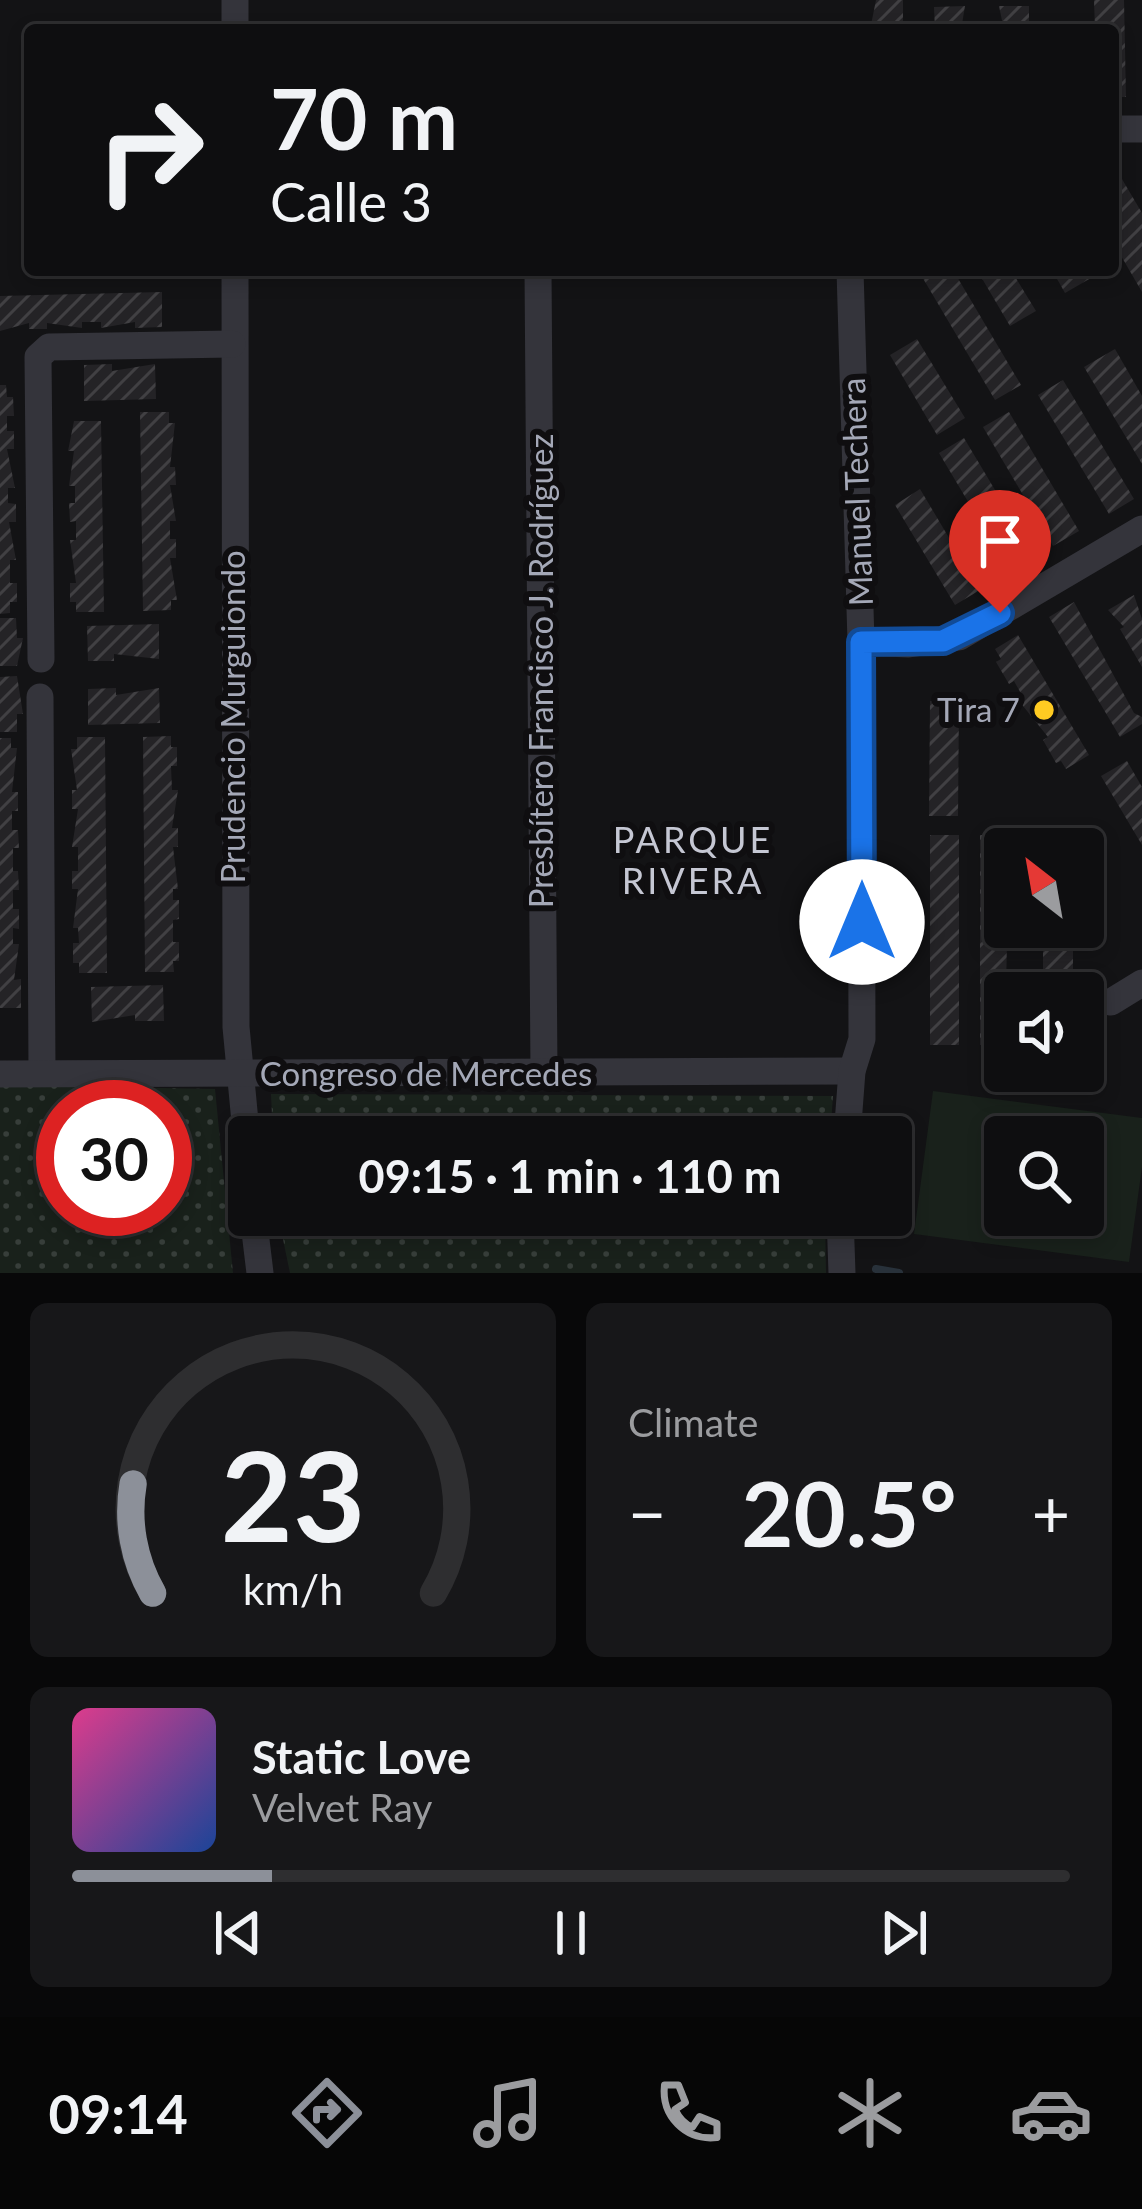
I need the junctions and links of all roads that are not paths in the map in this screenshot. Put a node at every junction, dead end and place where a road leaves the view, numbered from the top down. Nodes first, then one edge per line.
1 (235, 276) edge
2 (538, 276) edge
3 (850, 276) edge
4 (232, 344) junction
5 (1142, 529) edge
6 (861, 642) junction
7 (41, 659) dead end
8 (40, 697) dead end
9 (1142, 983) edge
10 (1111, 1002) dead end
11 (852, 1071) junction
12 (42, 1072) junction
13 (544, 1073) junction
14 (0, 1074) edge
15 (242, 1076) junction
16 (245, 1116) edge
17 (849, 1116) edge
18 (256, 1236) edge
19 (841, 1236) edge
20 (260, 1273) edge
21 (842, 1273) edge

1 - 4 street, Prudencio Murguiondo
2 - 13 street, Presbítero Francisco J. Rodríguez
3 - 6 street, Manuel Techera
4 - 7 street
4 - 15 street, Prudencio Murguiondo
5 - 6 street
6 - 11 street, Manuel Techera
8 - 12 street
9 - 10 street
11 - 13 street, Congreso de Mercedes
11 - 17 street, Manuel Techera
12 - 14 street, Congreso de Mercedes
12 - 15 street, Congreso de Mercedes
13 - 15 street, Congreso de Mercedes
15 - 16 street, Prudencio Murguiondo
18 - 20 street
19 - 21 street

